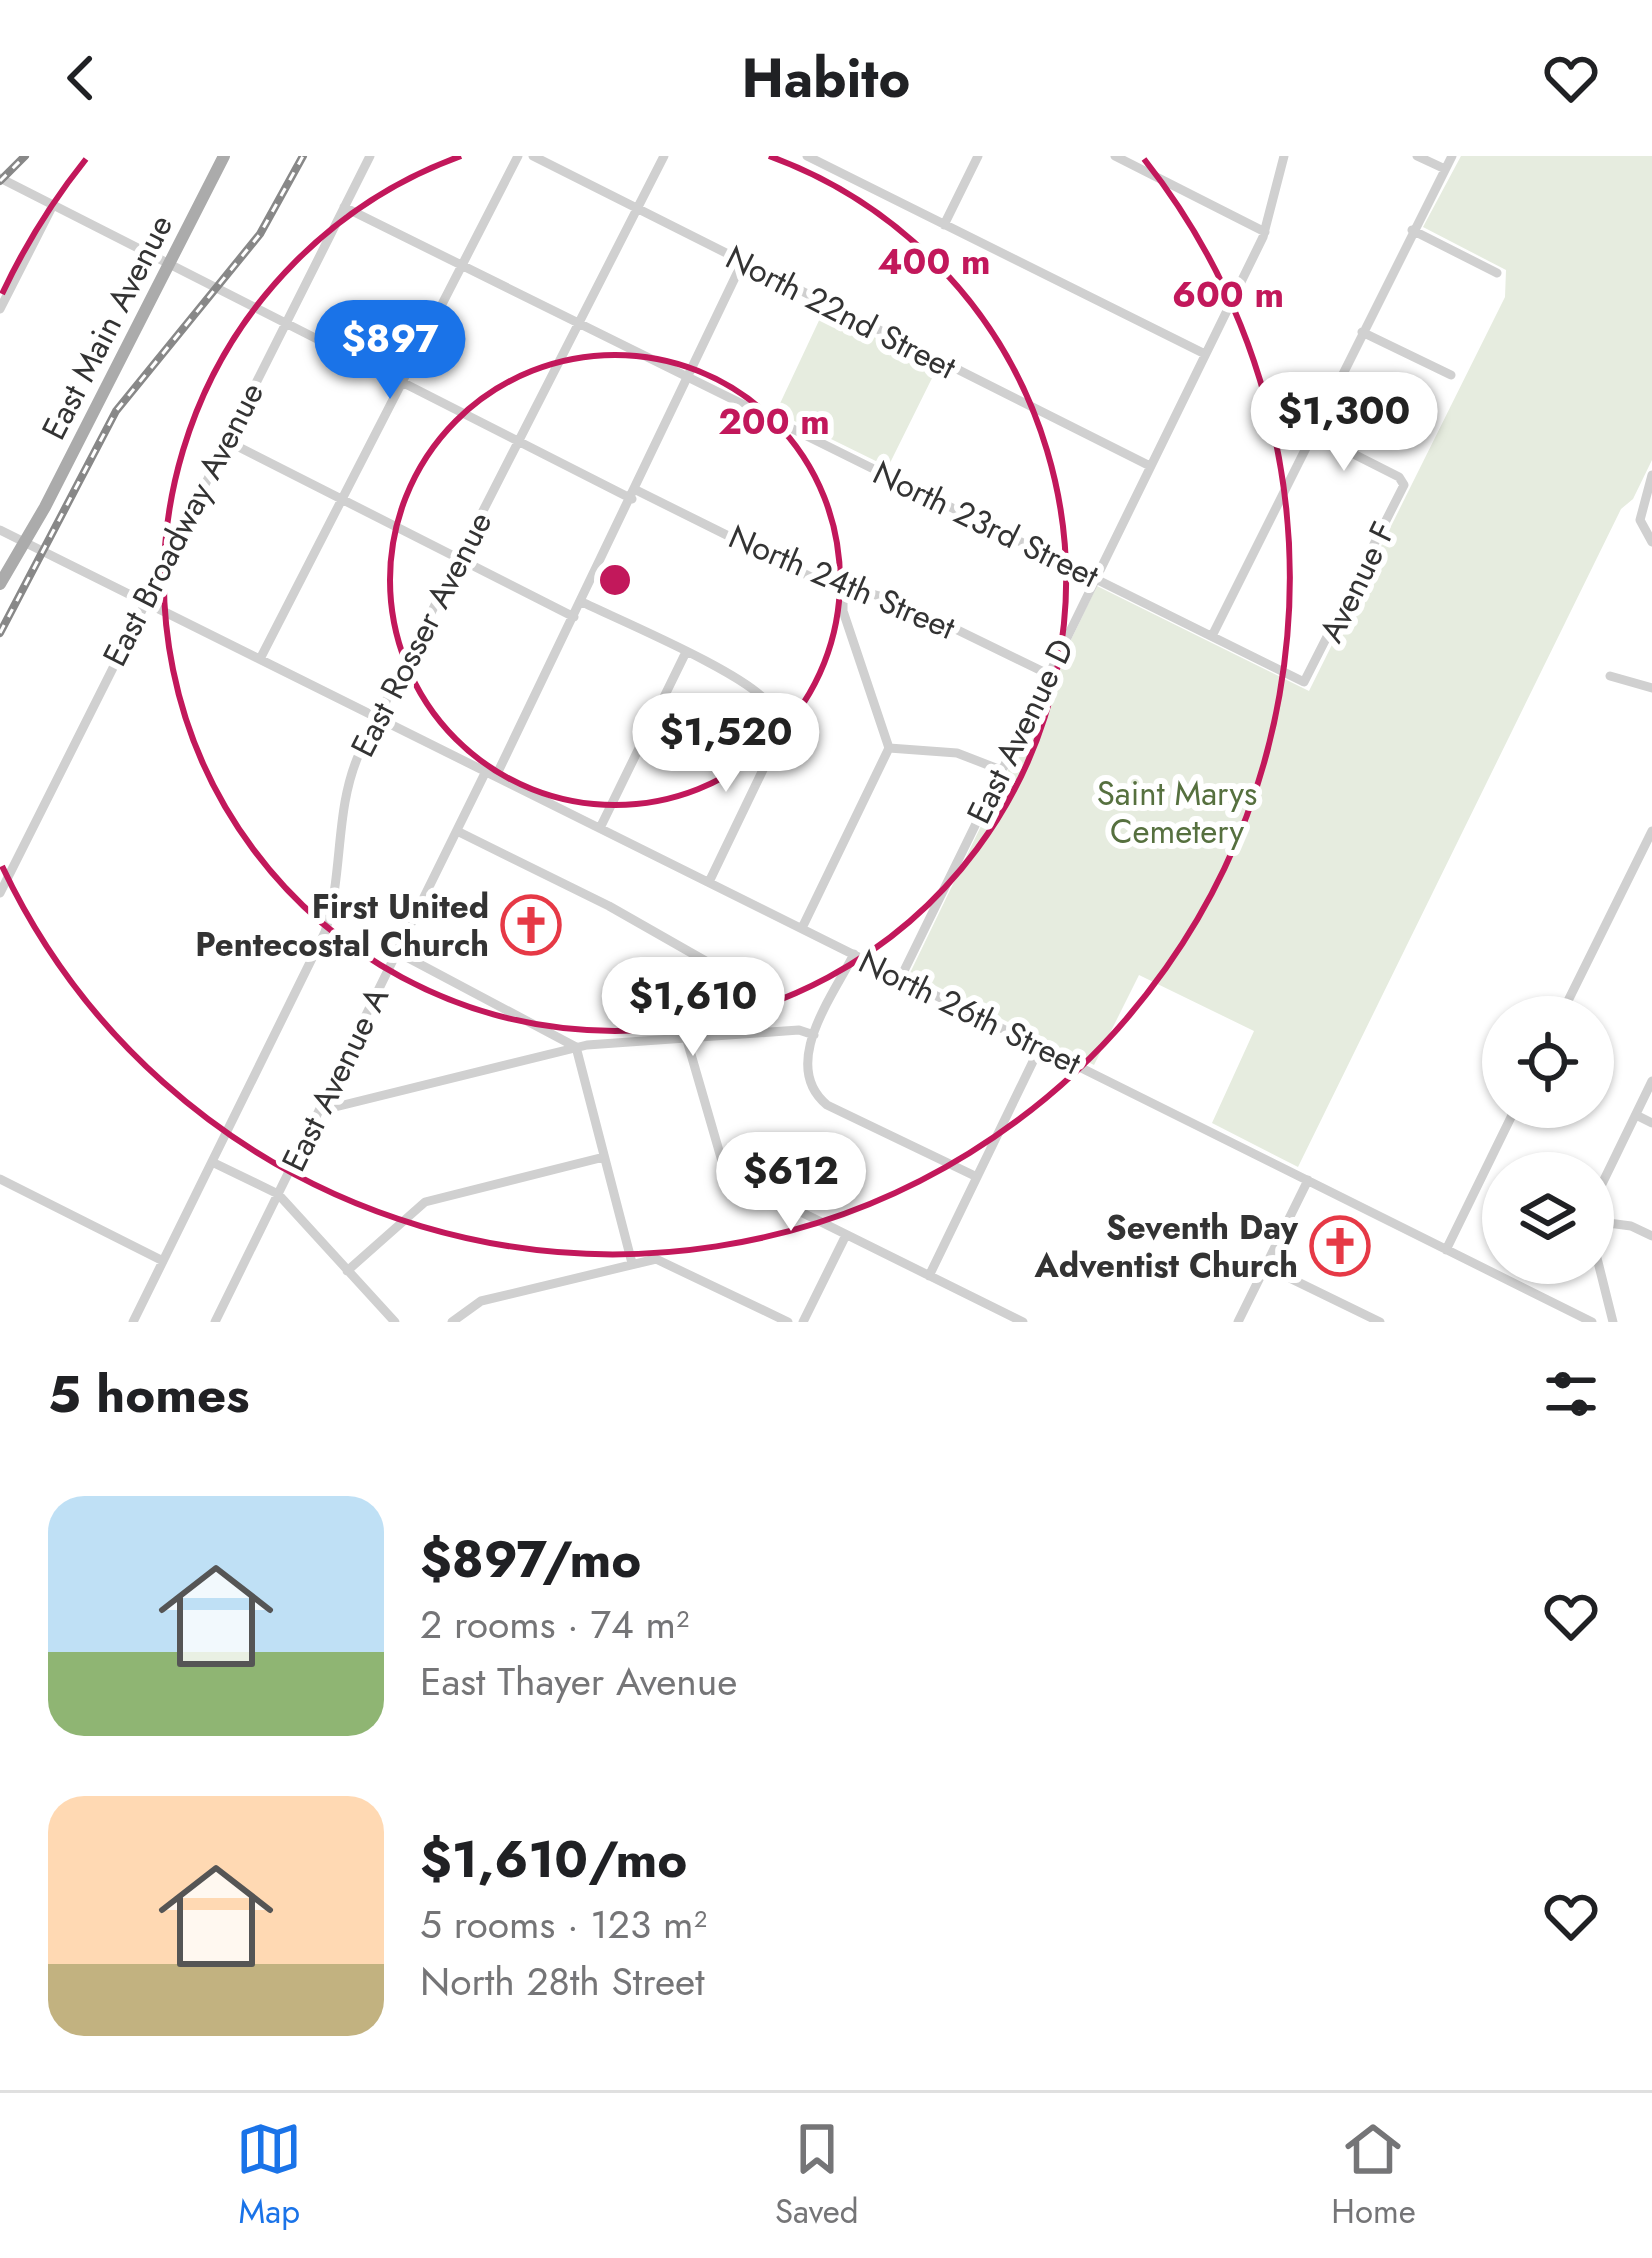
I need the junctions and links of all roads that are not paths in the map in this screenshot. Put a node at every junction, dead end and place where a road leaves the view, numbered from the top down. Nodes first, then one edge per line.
1 (224, 156) edge
2 (370, 156) edge
3 (518, 156) edge
4 (533, 156) edge
5 (664, 156) edge
6 (807, 156) edge
7 (978, 156) edge
8 (1283, 156) edge
9 (1417, 156) edge
10 (1452, 156) edge
11 (1119, 157) edge
12 (1445, 170) junction
13 (0, 178) edge
14 (53, 205) junction
15 (344, 207) junction
16 (637, 208) junction
17 (944, 225) junction
18 (1412, 230) junction
19 (1265, 232) junction
20 (742, 263) junction
21 (169, 264) junction
22 (460, 266) junction
23 (1497, 273) dead end
24 (0, 309) edge
25 (285, 323) junction
26 (578, 325) junction
27 (1362, 332) junction
28 (1205, 354) junction
29 (1451, 375) dead end
30 (688, 376) junction
31 (402, 383) junction
32 (1312, 433) junction
33 (225, 440) junction
34 (518, 442) junction
35 (1150, 466) junction
36 (1652, 475) edge
37 (634, 495) junction
38 (342, 499) junction
39 (0, 530) edge
40 (26, 542) junction
41 (1652, 542) edge
42 (458, 558) junction
43 (1094, 578) junction
44 (0, 584) edge
45 (843, 588) junction
46 (143, 601) junction
47 (582, 602) junction
48 (574, 617) junction
49 (1211, 636) junction
50 (686, 654) junction
51 (260, 659) junction
52 (1048, 674) junction
53 (1610, 676) dead end
54 (1307, 681) joint
55 (1652, 688) edge
56 (377, 716) junction
57 (889, 748) junction
58 (1001, 770) junction
59 (491, 773) junction
60 (600, 828) junction
61 (457, 831) junction
62 (1652, 831) edge
63 (709, 882) junction
64 (0, 893) edge
65 (802, 928) junction
66 (397, 952) junction
67 (854, 954) junction
68 (901, 977) junction
69 (1570, 996) edge
70 (764, 1032) junction
71 (814, 1035) junction
72 (686, 1037) junction
73 (576, 1047) junction
74 (1040, 1047) junction
75 (1652, 1081) edge
76 (319, 1111) junction
77 (1636, 1114) junction
78 (1652, 1123) edge
79 (1506, 1128) edge
80 (604, 1157) junction
81 (1614, 1159) edge
82 (212, 1162) junction
83 (977, 1177) junction
84 (1308, 1180) junction
85 (1, 1182) edge
86 (278, 1194) junction
87 (1614, 1224) edge
88 (846, 1235) junction
89 (1652, 1236) edge
90 (1446, 1250) junction
91 (164, 1261) junction
92 (632, 1263) junction
93 (1265, 1266) junction
94 (347, 1270) junction
95 (929, 1276) junction
96 (1603, 1284) edge
97 (134, 1322) edge
98 (215, 1322) edge
99 (395, 1322) edge
100 (452, 1322) edge
101 (788, 1322) edge
102 (803, 1322) edge
103 (1023, 1322) edge
104 (1238, 1322) edge
105 (1380, 1322) edge
106 (1592, 1322) edge
107 (1613, 1322) edge

1 - 21 main road, East Main Avenue
2 - 15 street, East Broadway Avenue
3 - 22 street
4 - 16 street, North 22nd Street
5 - 16 street, East Rosser Avenue
6 - 17 street
7 - 17 street
8 - 19 street, East Avenue D
9 - 12 street
10 - 12 street
11 - 19 street
12 - 18 street
13 - 14 street, North 24th Street
14 - 21 street, North 24th Street
14 - 24 street
15 - 22 street, North 23rd Street
15 - 25 street, East Broadway Avenue
16 - 20 street, North 22nd Street
16 - 26 street, East Rosser Avenue
17 - 28 street
18 - 23 street
18 - 27 street
19 - 28 street, East Avenue D
20 - 30 street, East Avenue A
20 - 35 street, North 22nd Street
21 - 25 street, North 24th Street
21 - 40 main road, East Main Avenue
22 - 26 street, North 23rd Street
22 - 31 street
25 - 31 street, North 24th Street
25 - 33 street, East Broadway Avenue
26 - 30 street, North 23rd Street
26 - 34 street, East Rosser Avenue
27 - 29 street
27 - 32 street
28 - 35 street, East Avenue D
30 - 37 street, East Avenue A
30 - 43 street, North 23rd Street
31 - 34 street, North 24th Street
31 - 38 street
32 - 49 street
32 - 54 street, Avenue F
33 - 38 street
33 - 46 street, East Broadway Avenue
34 - 37 street, North 24th Street
34 - 42 street, East Rosser Avenue
35 - 43 street, East Avenue D
36 - 41 street
37 - 45 street, North 24th Street
37 - 47 street, East Avenue A
38 - 42 street
38 - 51 street
39 - 40 street, North 26th Street
40 - 44 main road, East Main Avenue
40 - 46 street, North 26th Street
42 - 48 street
42 - 56 street, East Rosser Avenue
43 - 49 street, North 23rd Street
43 - 52 street, East Avenue D
45 - 52 street, North 24th Street
45 - 57 street
46 - 51 street, North 26th Street
46 - 64 street, East Broadway Avenue
47 - 48 street, East Avenue A
47 - 50 street
48 - 59 street, East Avenue A
49 - 54 street, North 23rd Street
50 - 60 street
50 - 63 street
51 - 56 street, North 26th Street
52 - 58 street, East Avenue D
53 - 55 street
56 - 59 street, North 26th Street
56 - 82 street, East Rosser Avenue
57 - 58 street
57 - 65 street
58 - 68 street, East Avenue D
59 - 60 street, North 26th Street
59 - 61 street, East Avenue A
60 - 63 street, North 26th Street
61 - 66 street, East Avenue A
61 - 70 street
62 - 69 street
63 - 65 street, North 26th Street
65 - 67 street, North 26th Street
66 - 73 street
66 - 76 street, East Avenue A
67 - 68 street, North 26th Street
67 - 71 street
68 - 74 street, North 26th Street
70 - 71 street
70 - 72 street
71 - 83 street
72 - 73 street
72 - 88 street
73 - 76 street
73 - 80 street
74 - 83 street
74 - 84 street, North 26th Street
75 - 77 street
76 - 86 street, East Avenue A
77 - 78 street
77 - 81 street
79 - 90 street
80 - 92 street
80 - 94 street
82 - 86 street
82 - 91 street, East Rosser Avenue
83 - 95 street
84 - 90 street, North 26th Street
84 - 93 street
85 - 91 street
86 - 94 street
86 - 98 street, East Avenue A
87 - 89 street
88 - 95 street
88 - 102 street
90 - 106 street, North 26th Street
91 - 97 street, East Rosser Avenue
92 - 100 street
92 - 101 street
93 - 104 street
93 - 105 street
94 - 99 street
95 - 103 street
96 - 107 street

